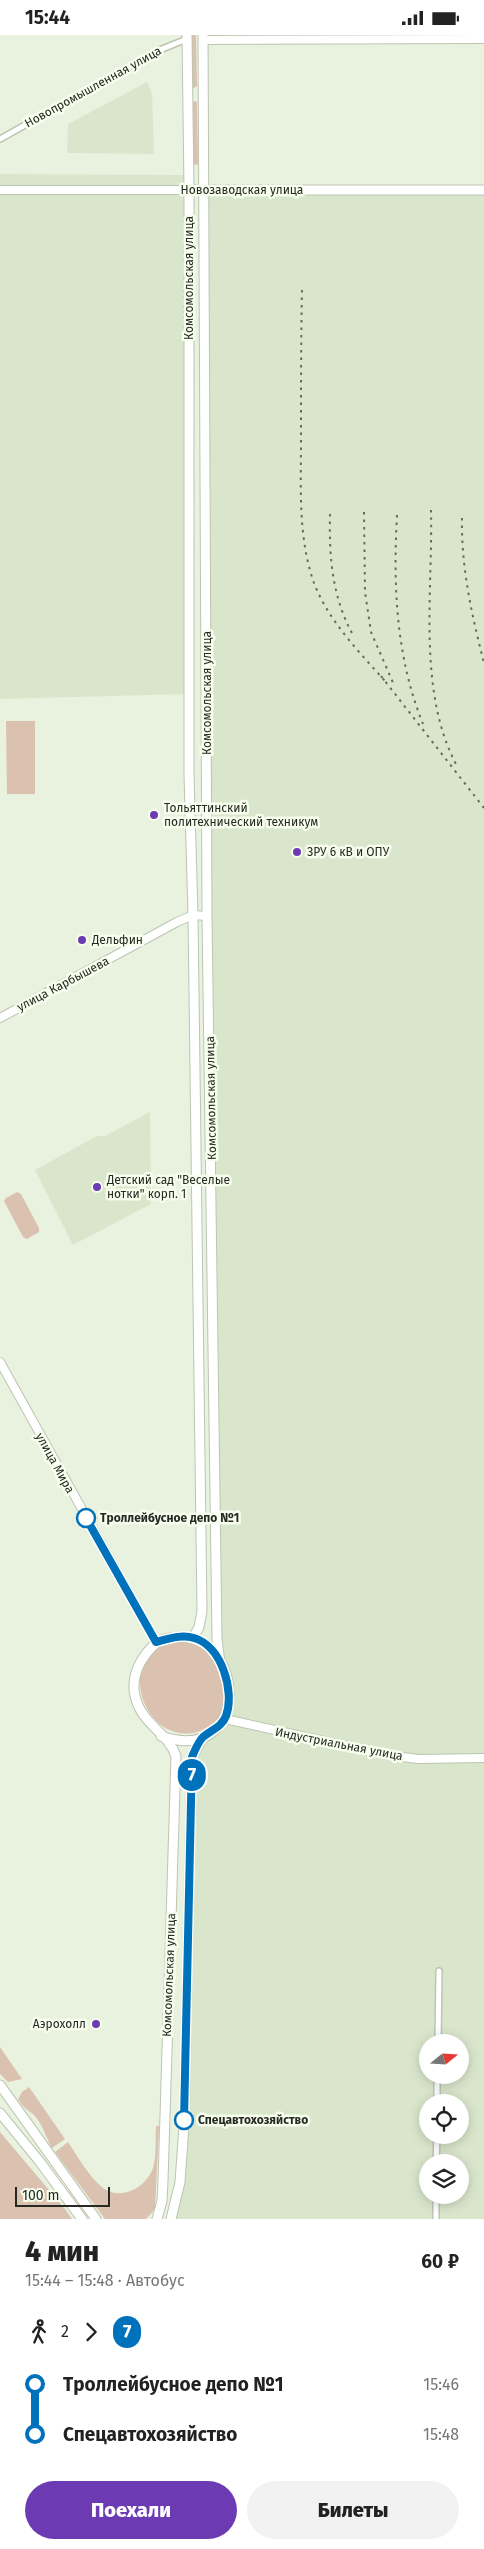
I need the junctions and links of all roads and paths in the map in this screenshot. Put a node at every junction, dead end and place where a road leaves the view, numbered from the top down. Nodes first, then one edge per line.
1 (187, 37) edge
2 (203, 37) edge
3 (484, 39) edge
4 (188, 95) junction
5 (203, 95) junction
6 (0, 139) edge
7 (204, 189) junction
8 (0, 190) edge
9 (189, 190) junction
10 (484, 190) edge
11 (189, 402) junction
12 (206, 402) junction
13 (189, 533) junction
14 (206, 533) junction
15 (194, 915) junction
16 (207, 916) junction
17 (0, 1018) edge
18 (196, 1090) junction
19 (211, 1091) junction
20 (0, 1362) edge
21 (199, 1369) junction
22 (214, 1370) junction
23 (193, 1638) junction
24 (156, 1642) junction
25 (220, 1663) junction
26 (225, 1719) junction
27 (161, 1736) junction
28 (203, 1737) junction
29 (484, 1758) edge
30 (439, 1971) dead end
31 (438, 2034) edge
32 (0, 2085) edge
33 (17, 2107) junction
34 (2, 2116) edge
35 (163, 2181) junction
36 (180, 2181) junction
37 (436, 2204) edge
38 (82, 2219) edge
39 (96, 2219) edge
40 (156, 2219) edge
41 (171, 2219) edge
42 (436, 2219) edge

1 - 4 main road, Комсомольская улица
1 - 6 street, Новопромышленная улица
2 - 3 main road
2 - 5 main road, Комсомольская улица
4 - 5 main road
4 - 9 main road, Комсомольская улица
5 - 7 main road, Комсомольская улица
7 - 9 main road, Новозаводская улица
7 - 10 main road, Новозаводская улица
7 - 12 main road, Комсомольская улица
8 - 9 main road, Новозаводская улица
9 - 11 main road, Комсомольская улица
11 - 12 main road
11 - 13 main road, Комсомольская улица
12 - 14 main road, Комсомольская улица
13 - 14 main road
13 - 15 main road, Комсомольская улица
14 - 16 main road, Комсомольская улица
15 - 16 main road
15 - 17 main road, улица Карбышева
15 - 18 main road, Комсомольская улица
16 - 19 main road, Комсомольская улица
18 - 19 main road
18 - 21 main road, Комсомольская улица
19 - 22 main road, Комсомольская улица
20 - 24 main road, улица Мира
21 - 22 main road
21 - 23 main road, Комсомольская улица
22 - 25 main road, Комсомольская улица
23 - 24 main road
23 - 25 main road
24 - 27 main road
25 - 26 main road
26 - 28 main road
26 - 29 main road, Индустриальная улица
27 - 28 main road
27 - 35 main road, Комсомольская улица
28 - 36 main road, Комсомольская улица
30 - 31 street
32 - 33 main road
33 - 34 main road
33 - 39 main road
34 - 38 main road
35 - 36 main road
35 - 40 main road, Комсомольская улица
36 - 41 main road, Комсомольская улица
37 - 42 street

